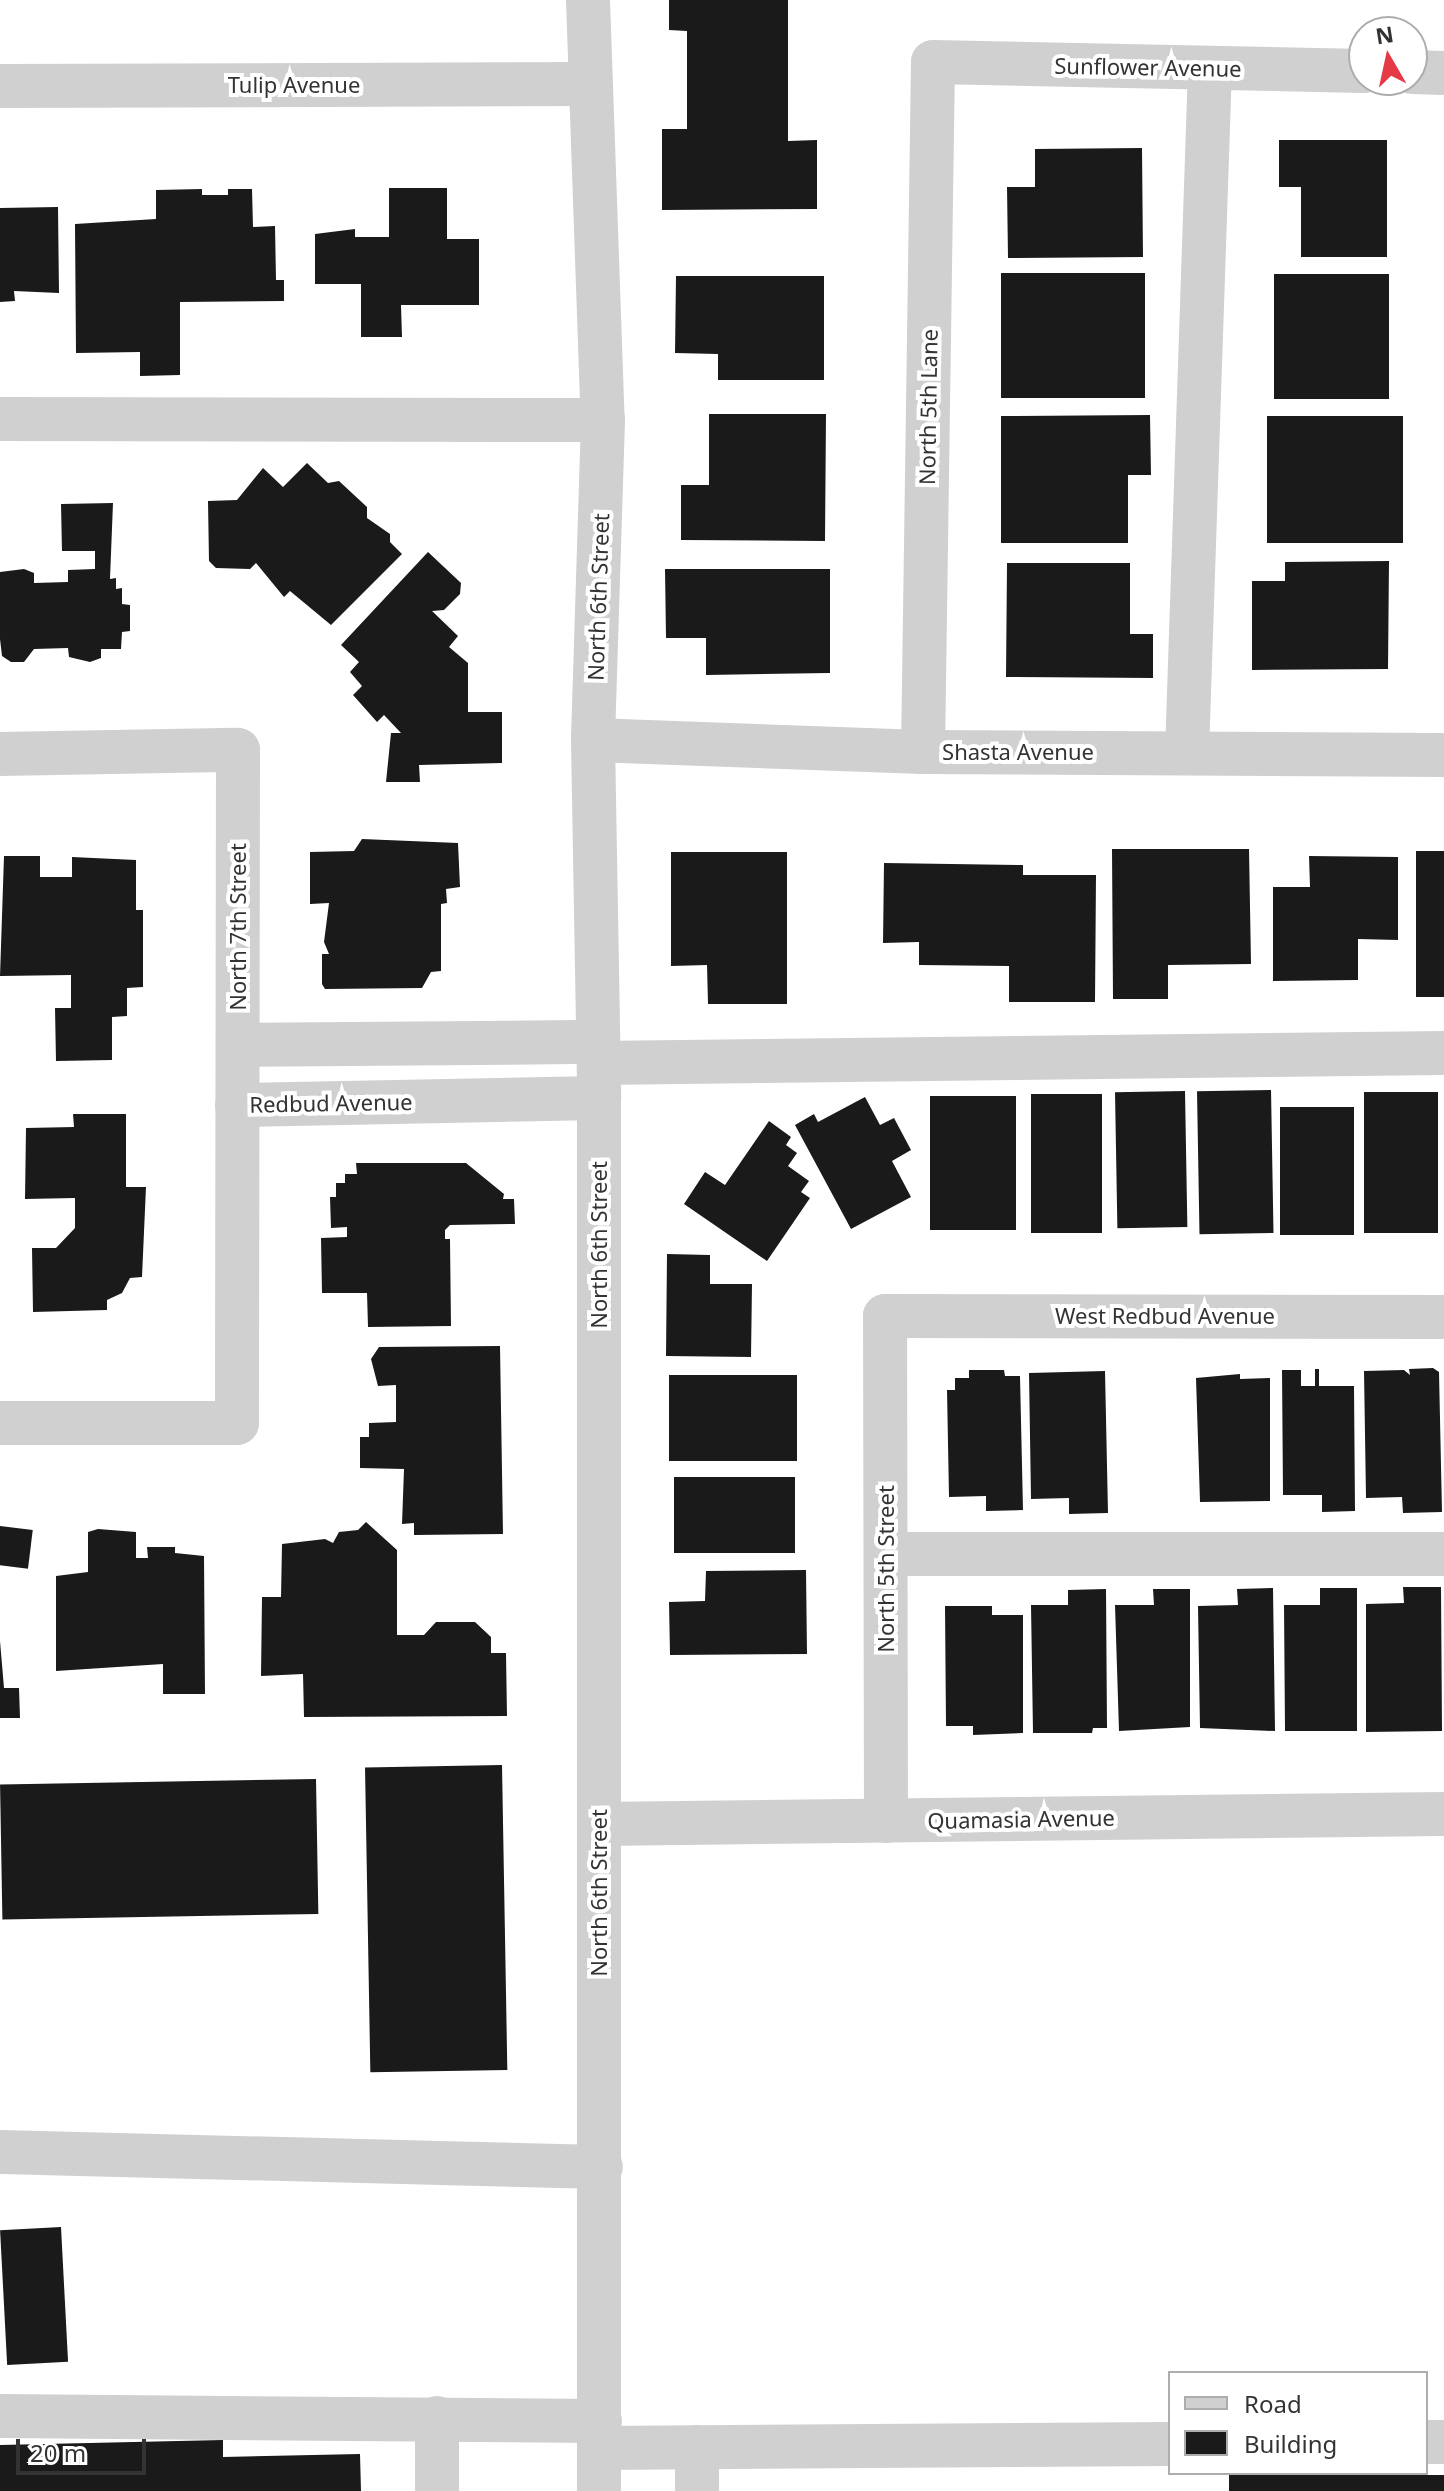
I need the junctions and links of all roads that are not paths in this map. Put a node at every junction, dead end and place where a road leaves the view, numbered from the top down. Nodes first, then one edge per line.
1 (588, 0) edge
2 (933, 62) joint
3 (1210, 68) junction
4 (1348, 71) edge
5 (588, 84) junction
6 (0, 86) edge
7 (0, 419) edge
8 (603, 420) junction
9 (593, 740) junction
10 (923, 752) junction
11 (1187, 753) junction
12 (0, 754) edge
13 (1444, 755) edge
14 (422, 1044) junction
15 (238, 1045) junction
16 (1444, 1053) edge
17 (599, 1068) junction
18 (422, 1101) junction
19 (237, 1105) junction
20 (885, 1316) joint
21 (1444, 1317) edge
22 (0, 1423) edge
23 (886, 1554) junction
24 (1444, 1554) edge
25 (1444, 1814) edge
26 (886, 1821) junction
27 (599, 1824) junction
28 (0, 2152) edge
29 (601, 2167) junction
30 (0, 2416) edge
31 (437, 2418) junction
32 (599, 2434) junction
33 (1168, 2444) edge
34 (697, 2447) junction
35 (437, 2491) edge
36 (599, 2491) edge
37 (697, 2491) edge

1 - 5 street, North 6th Street
2 - 3 street, Sunflower Avenue
2 - 10 street, North 5th Lane
3 - 4 street, Sunflower Avenue
3 - 11 street
5 - 6 street, Tulip Avenue
5 - 8 street, North 6th Street
7 - 8 street
8 - 9 street, North 6th Street
9 - 10 street, Shasta Avenue
9 - 17 street, North 6th Street
10 - 11 street, Shasta Avenue
11 - 13 street, Shasta Avenue
12 - 15 street, North 7th Street
14 - 15 street
14 - 17 street
14 - 18 street
15 - 19 street, North 7th Street
16 - 17 street
17 - 18 street, Redbud Avenue
17 - 27 street, North 6th Street
18 - 19 street, Redbud Avenue
19 - 22 street, Redbud Avenue
20 - 21 street, West Redbud Avenue
20 - 23 street, North 5th Street
23 - 24 street
23 - 26 street, North 5th Street
25 - 26 street, Quamasia Avenue
26 - 27 street, Quamasia Avenue
27 - 29 street, North 6th Street
28 - 29 street
29 - 32 street, North 6th Street
30 - 31 street
31 - 32 street
31 - 35 street
32 - 34 street
32 - 36 street, North 6th Street
33 - 34 street
34 - 37 street

